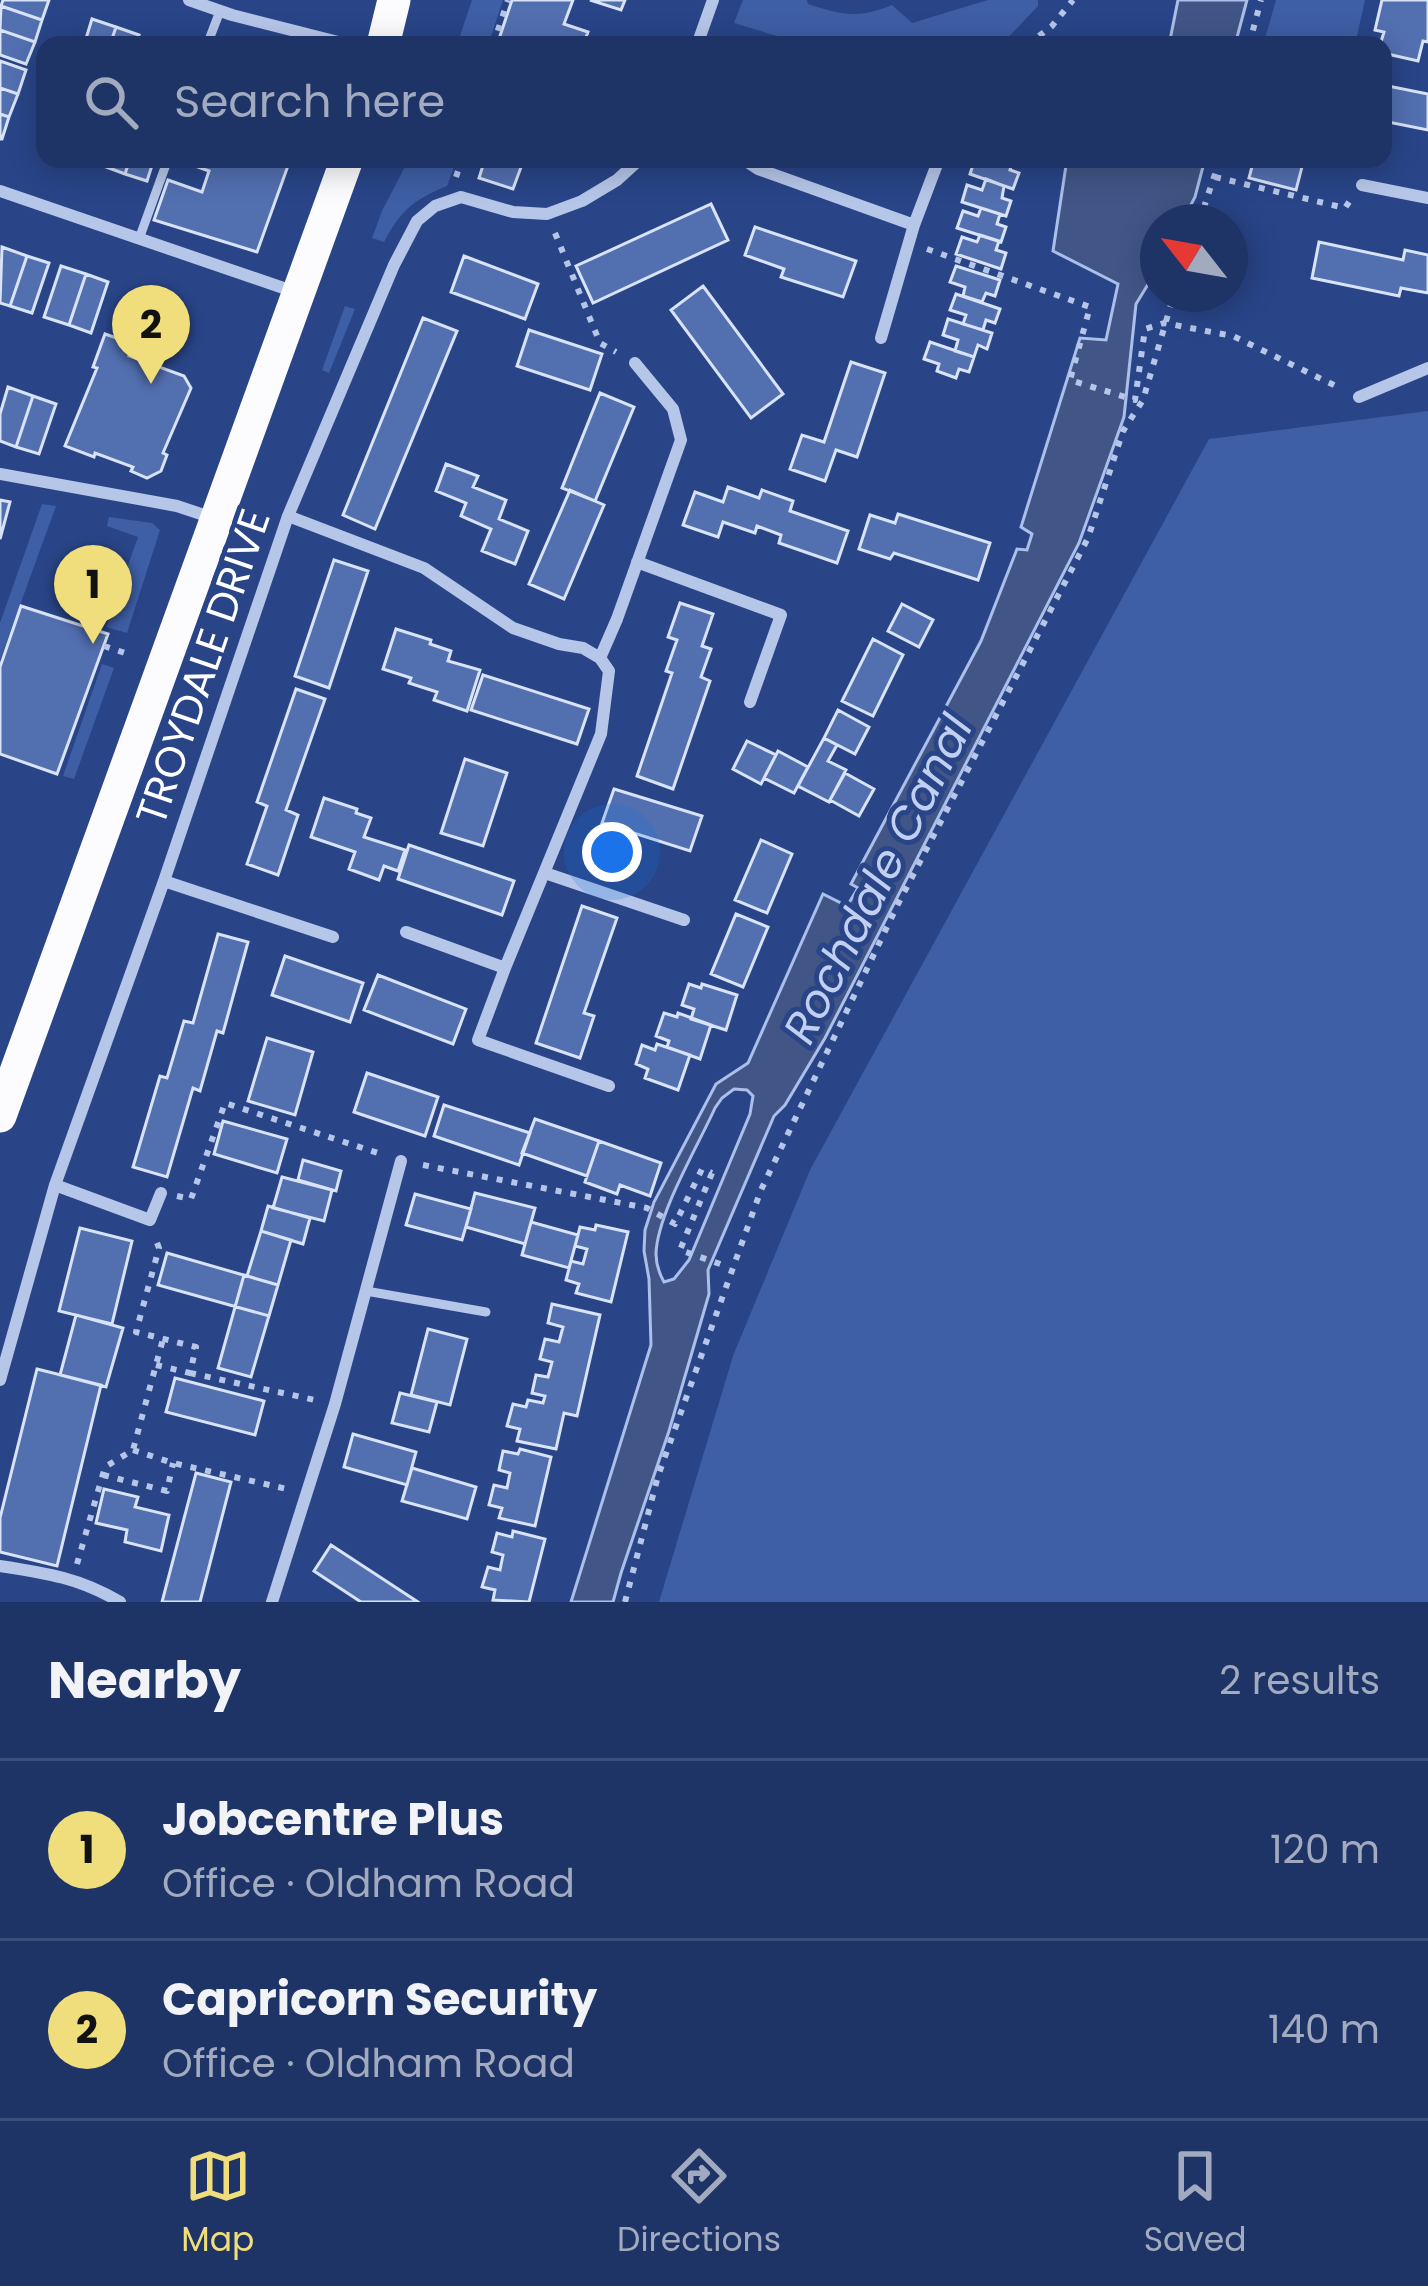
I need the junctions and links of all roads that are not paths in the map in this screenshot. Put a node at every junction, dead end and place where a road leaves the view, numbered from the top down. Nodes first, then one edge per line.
1 (189, 0) edge
2 (394, 0) edge
3 (713, 0) edge
4 (220, 11) junction
5 (210, 36) edge
6 (316, 36) edge
7 (385, 36) edge
8 (700, 36) edge
9 (164, 168) edge
10 (344, 168) edge
11 (630, 168) edge
12 (756, 168) edge
13 (936, 168) edge
14 (1362, 185) road end
15 (0, 191) edge
16 (1428, 198) edge
17 (914, 226) junction
18 (139, 239) junction
19 (299, 293) junction
20 (881, 338) dead end
21 (635, 363) road end
22 (1428, 368) edge
23 (1359, 397) road end
24 (0, 474) edge
25 (288, 516) junction
26 (218, 519) junction
27 (638, 562) junction
28 (600, 658) junction
29 (749, 702) dead end
30 (545, 873) junction
31 (164, 881) junction
32 (684, 920) dead end
33 (406, 932) dead end
34 (333, 937) dead end
35 (505, 968) junction
36 (609, 1086) dead end
37 (0, 1116) edge
38 (401, 1161) dead end
39 (56, 1185) junction
40 (161, 1193) dead end
41 (366, 1291) junction
42 (486, 1312) dead end
43 (0, 1380) edge
44 (0, 1566) edge
45 (120, 1602) edge
46 (272, 1602) edge

1 - 4 street
2 - 7 highway
3 - 8 street
4 - 5 lane
4 - 6 street
9 - 18 lane
10 - 19 highway
11 - 25 street, TROYDALE DRIVE
12 - 17 street
13 - 17 street
14 - 16 street
15 - 18 street
17 - 20 street
18 - 19 street
19 - 26 highway
21 - 27 street
22 - 23 street
24 - 26 street
25 - 28 street
25 - 31 street, TROYDALE DRIVE
26 - 37 highway
27 - 28 street
27 - 29 street
28 - 30 street
30 - 32 street
30 - 35 street
31 - 34 street
31 - 39 street, TROYDALE DRIVE
33 - 35 street
35 - 36 street
38 - 41 street
39 - 40 street
39 - 43 street, TROYDALE DRIVE
41 - 42 lane
41 - 46 street
44 - 45 street

